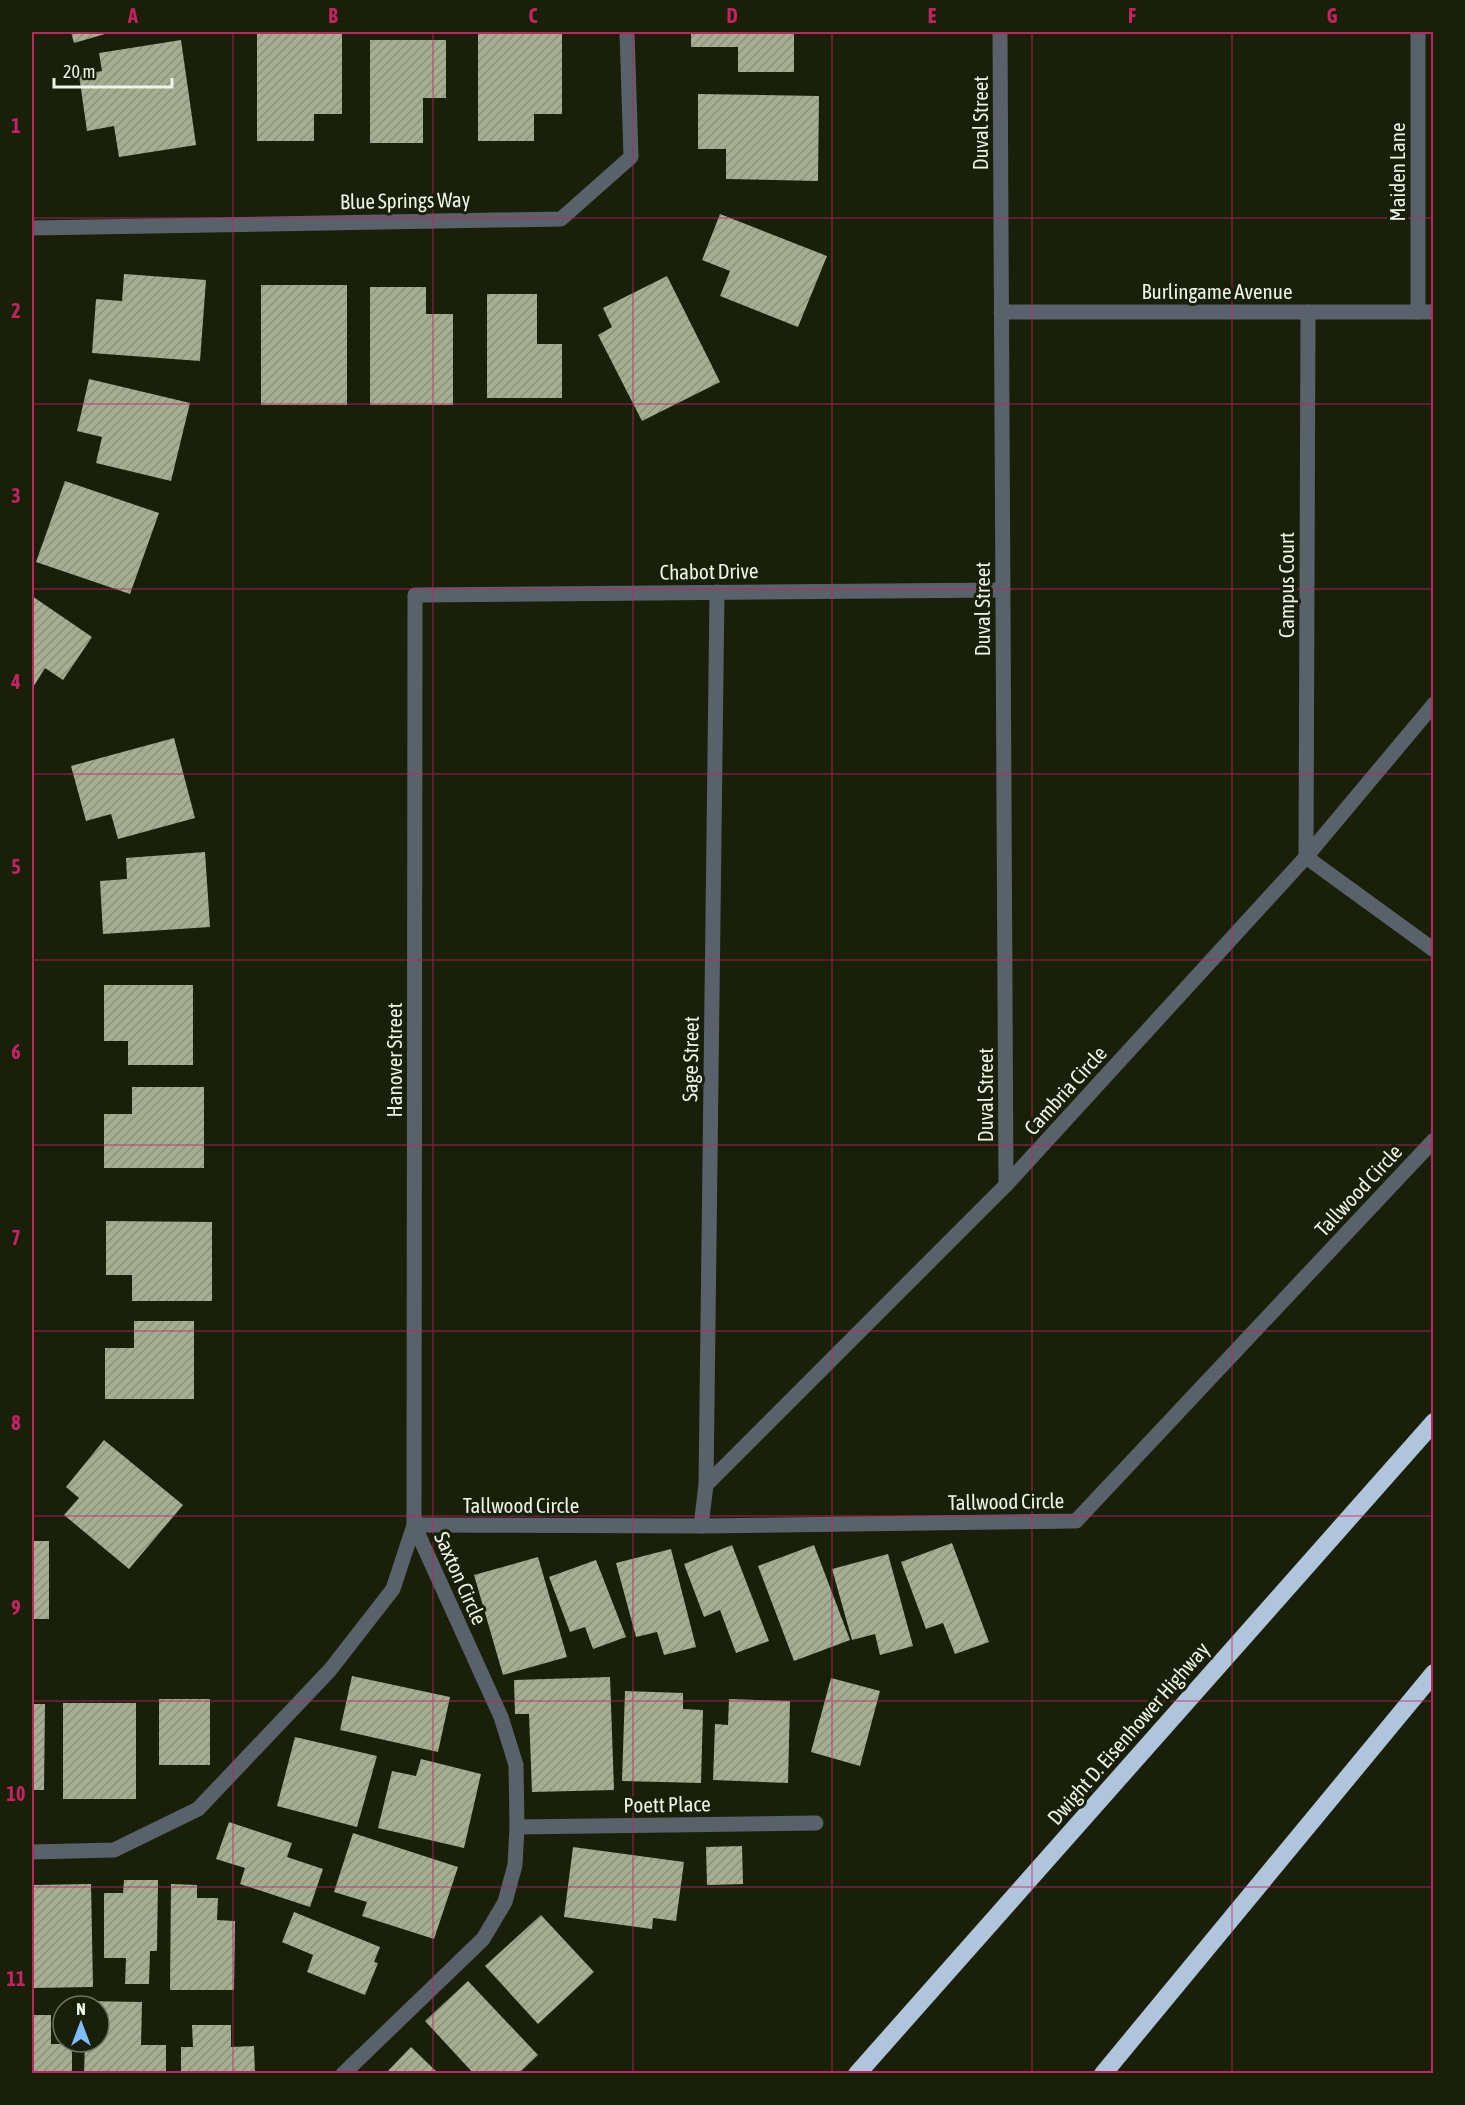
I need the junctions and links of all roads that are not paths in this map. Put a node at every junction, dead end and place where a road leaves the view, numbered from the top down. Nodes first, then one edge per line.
1 (627, 32) edge
2 (1000, 32) edge
3 (1418, 32) edge
4 (32, 228) edge
5 (1002, 312) junction
6 (1308, 312) junction
7 (1426, 312) edge
8 (1003, 590) junction
9 (717, 592) junction
10 (415, 595) joint
11 (1434, 704) edge
12 (1306, 857) junction
13 (1434, 950) edge
14 (1434, 1140) edge
15 (1006, 1185) junction
16 (1434, 1422) edge
17 (706, 1485) junction
18 (414, 1525) junction
19 (701, 1526) junction
20 (1434, 1672) edge
21 (816, 1823) dead end
22 (518, 1827) junction
23 (32, 1852) edge
24 (343, 2073) edge
25 (857, 2073) edge
26 (1103, 2073) edge

1 - 4 street, Blue Springs Way
2 - 5 street, Duval Street
3 - 7 street, Maiden Lane
5 - 6 street, Burlingame Avenue
5 - 8 street, Duval Street
6 - 7 street, Burlingame Avenue
6 - 12 street, Campus Court
8 - 9 street, Chabot Drive
8 - 15 street, Duval Street
9 - 10 street, Chabot Drive
9 - 17 street, Sage Street
10 - 18 street, Hanover Street
11 - 12 street, Cambria Circle
12 - 13 street
12 - 15 street, Cambria Circle
14 - 19 street, Tallwood Circle
15 - 17 street, Cambria Circle
16 - 25 highway, Dwight D. Eisenhower Highway
17 - 19 street, Sage Street
18 - 19 street, Tallwood Circle
18 - 22 street, Saxton Circle
18 - 23 street, Saxton Circle
20 - 26 highway
21 - 22 street, Poett Place
22 - 24 street, Saxton Circle

